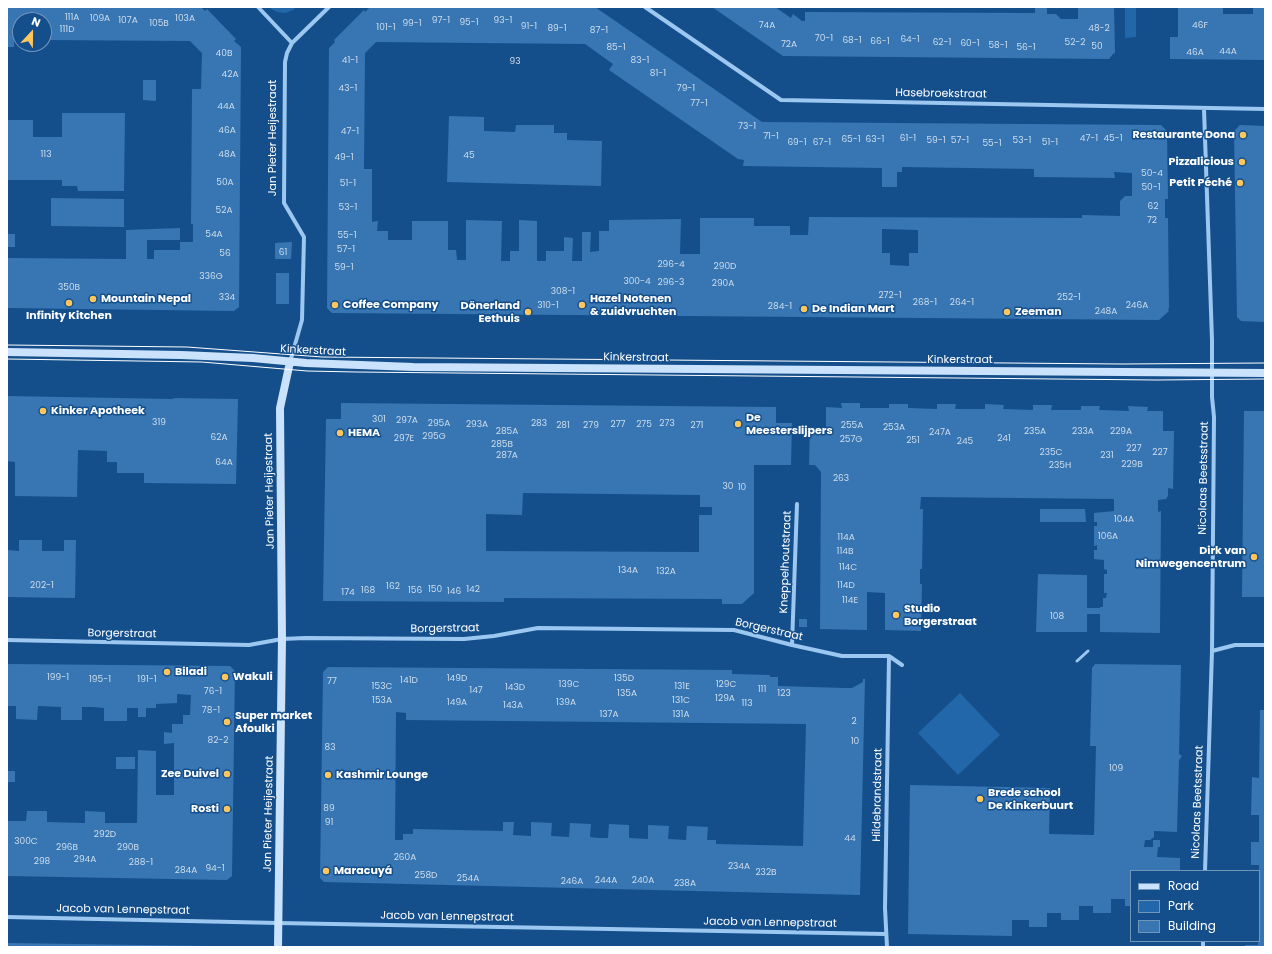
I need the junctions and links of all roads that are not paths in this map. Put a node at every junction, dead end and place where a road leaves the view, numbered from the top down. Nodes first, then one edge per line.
1 (258, 7) edge
2 (329, 7) edge
3 (645, 7) edge
4 (292, 43) junction
5 (1204, 109) junction
6 (1265, 109) edge
7 (7, 352) edge
8 (290, 362) junction
9 (1212, 372) junction
10 (1265, 373) edge
11 (797, 504) dead end
12 (282, 639) junction
13 (7, 640) edge
14 (792, 645) junction
15 (1265, 645) edge
16 (1088, 651) dead end
17 (1212, 651) junction
18 (889, 656) junction
19 (1077, 661) dead end
20 (902, 665) dead end
21 (1205, 870) edge
22 (7, 917) edge
23 (278, 923) junction
24 (886, 934) junction
25 (278, 947) edge
26 (887, 947) edge

1 - 4 street
2 - 4 street
3 - 5 street, Hasebroekstraat
4 - 8 street, Jan Pieter Heijestraat
5 - 6 street, Hasebroekstraat
5 - 9 street, Nicolaas Beetsstraat
7 - 8 street, Kinkerstraat
8 - 9 street, Kinkerstraat
8 - 12 street, Jan Pieter Heijestraat
9 - 10 street, Kinkerstraat
9 - 17 street, Nicolaas Beetsstraat
11 - 14 street, Kneppelhoutstraat
12 - 13 street, Borgerstraat
12 - 14 street, Borgerstraat
12 - 23 street, Jan Pieter Heijestraat
14 - 18 street, Borgerstraat
15 - 17 street
16 - 19 lane
17 - 21 street, Nicolaas Beetsstraat
18 - 20 street
18 - 24 street, Hildebrandstraat
22 - 23 street, Jacob van Lennepstraat
23 - 24 street, Jacob van Lennepstraat
23 - 25 street, Jan Pieter Heijestraat
24 - 26 street, Hildebrandstraat

